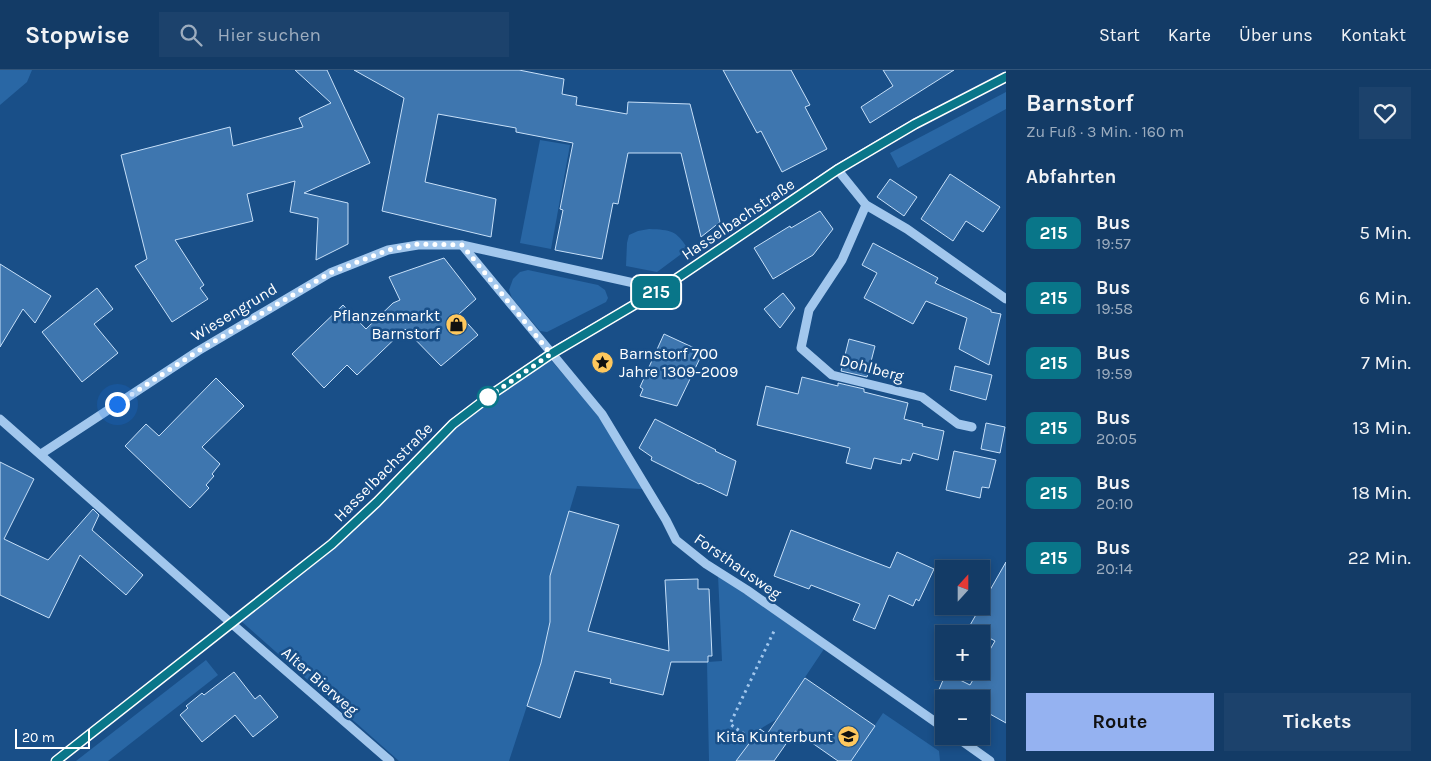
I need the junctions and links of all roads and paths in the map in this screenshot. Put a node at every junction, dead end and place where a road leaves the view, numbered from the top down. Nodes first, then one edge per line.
1 (1006, 77) edge
2 (837, 170) junction
3 (866, 205) junction
4 (462, 245) junction
5 (661, 289) junction
6 (1006, 299) edge
7 (551, 354) junction
8 (0, 419) edge
9 (972, 427) dead end
10 (41, 454) junction
11 (781, 615) junction
12 (231, 623) junction
13 (935, 722) edge
14 (744, 734) dead end
15 (968, 745) edge
16 (978, 752) junction
17 (56, 761) edge
18 (390, 761) edge
19 (971, 761) edge
20 (990, 761) edge

1 - 2 street, Hasselbachstraße
2 - 3 street
2 - 5 street, Hasselbachstraße
3 - 6 street
3 - 9 street, Dohlberg
4 - 5 street, Wiesengrund
4 - 7 street
4 - 10 street, Wiesengrund
5 - 7 street, Hasselbachstraße
7 - 11 street, Forsthausweg
7 - 12 street, Hasselbachstraße
8 - 10 street
10 - 12 street
11 - 13 street, Forsthausweg
11 - 14 path
12 - 17 street, Hasselbachstraße
12 - 18 street, Alter Bierweg
15 - 16 street
16 - 19 street
16 - 20 street

